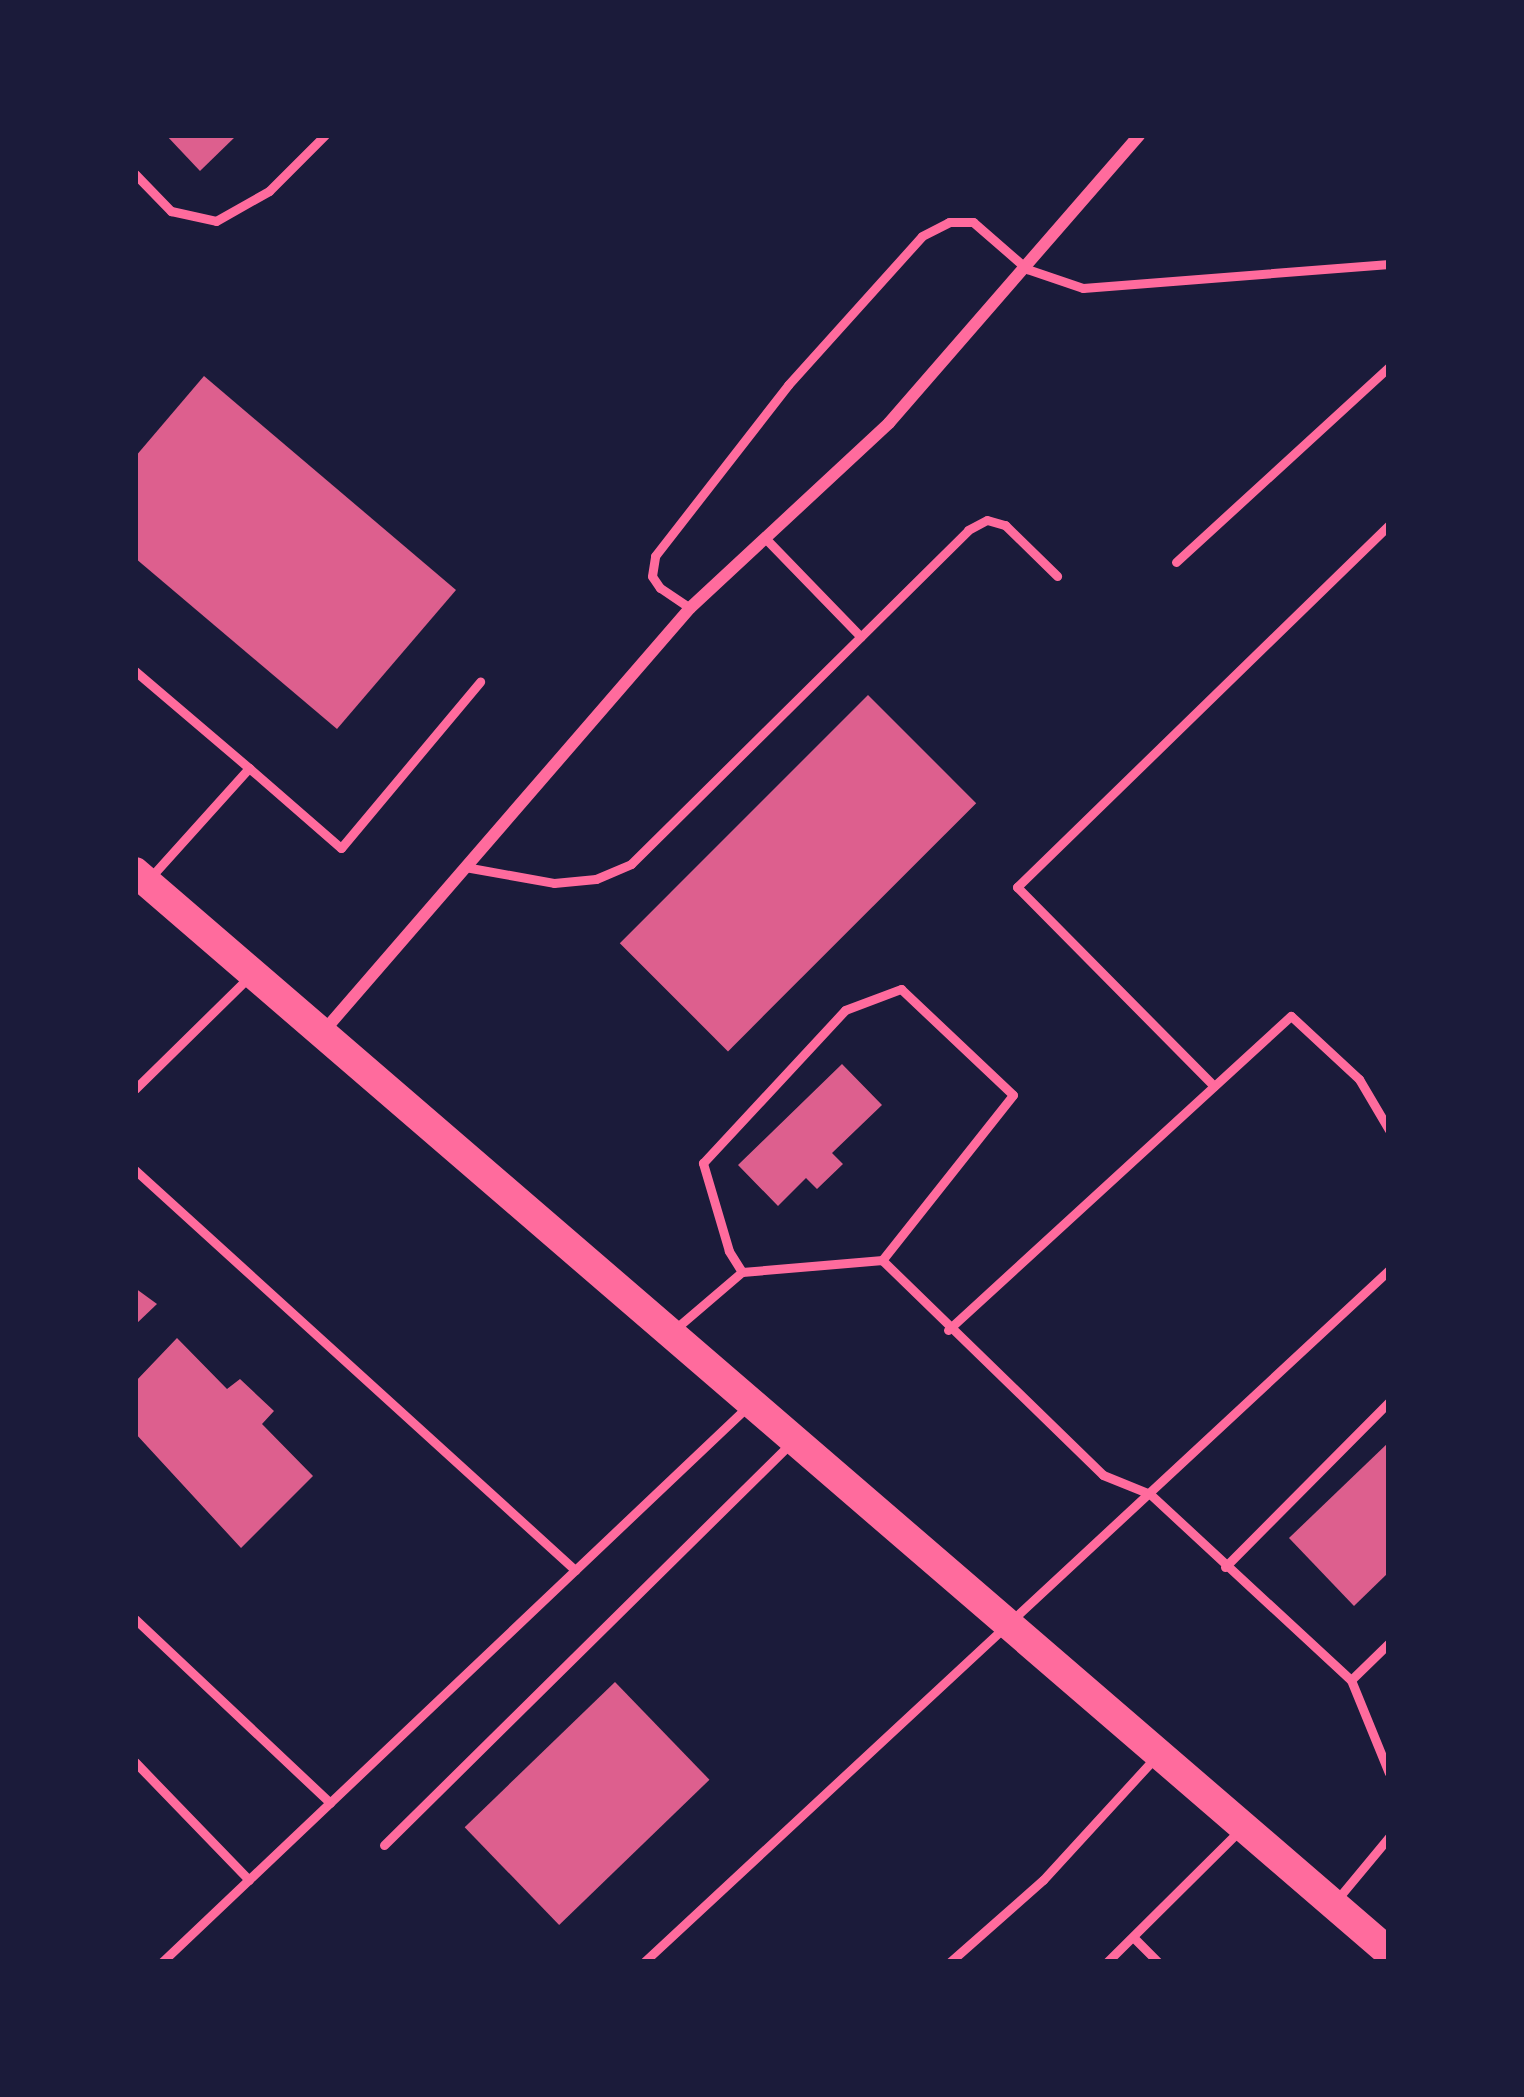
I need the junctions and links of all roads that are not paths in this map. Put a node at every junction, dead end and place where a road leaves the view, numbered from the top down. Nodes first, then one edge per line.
1 (325, 135) edge
2 (1138, 135) edge
3 (135, 174) edge
4 (1389, 264) edge
5 (1027, 269) junction
6 (1389, 367) edge
7 (1389, 525) edge
8 (766, 538) junction
9 (1176, 562) dead end
10 (1057, 576) dead end
11 (690, 608) junction
12 (861, 637) junction
13 (135, 671) edge
14 (480, 682) dead end
15 (249, 768) junction
16 (465, 867) junction
17 (141, 877) edge
18 (253, 974) junction
19 (322, 1033) junction
20 (1214, 1086) junction
21 (135, 1089) edge
22 (1389, 1130) edge
23 (135, 1170) edge
24 (882, 1260) junction
25 (1389, 1270) edge
26 (742, 1272) junction
27 (948, 1330) junction
28 (670, 1334) junction
29 (1389, 1402) edge
30 (751, 1403) junction
31 (794, 1440) junction
32 (1150, 1494) junction
33 (1225, 1567) junction
34 (575, 1570) junction
35 (135, 1618) edge
36 (1010, 1627) junction
37 (1389, 1643) edge
38 (1351, 1680) junction
39 (1158, 1754) junction
40 (135, 1762) edge
41 (1389, 1773) edge
42 (330, 1803) junction
43 (1243, 1827) junction
44 (1389, 1837) edge
45 (384, 1845) dead end
46 (249, 1880) junction
47 (1333, 1904) junction
48 (1135, 1940) junction
49 (1389, 1952) edge
50 (163, 1962) edge
51 (644, 1962) edge
52 (950, 1962) edge
53 (1106, 1962) edge
54 (1158, 1962) edge

1 - 3 lane
2 - 5 street
4 - 5 lane
5 - 8 street
5 - 11 lane
6 - 9 lane
7 - 20 lane
8 - 11 street
8 - 12 lane
10 - 12 lane
11 - 16 street
12 - 16 lane
13 - 15 lane
14 - 15 lane
15 - 17 lane
16 - 19 street
17 - 18 main road
18 - 19 main road
18 - 21 lane
19 - 28 main road
20 - 22 lane
20 - 27 lane
23 - 34 lane
24 - 26 lane
24 - 26 lane
24 - 27 lane
25 - 32 lane
26 - 28 lane
27 - 32 lane
28 - 30 main road
29 - 33 lane
30 - 31 main road
30 - 34 lane
31 - 36 main road
31 - 45 lane
32 - 33 lane
32 - 36 lane
33 - 38 lane
34 - 42 lane
35 - 42 lane
36 - 39 main road
36 - 51 lane
37 - 38 lane
38 - 41 lane
39 - 43 main road
39 - 52 lane
40 - 46 lane
42 - 46 lane
43 - 47 main road
43 - 48 lane
44 - 47 lane
46 - 50 lane
47 - 49 main road
48 - 53 lane
48 - 54 lane

